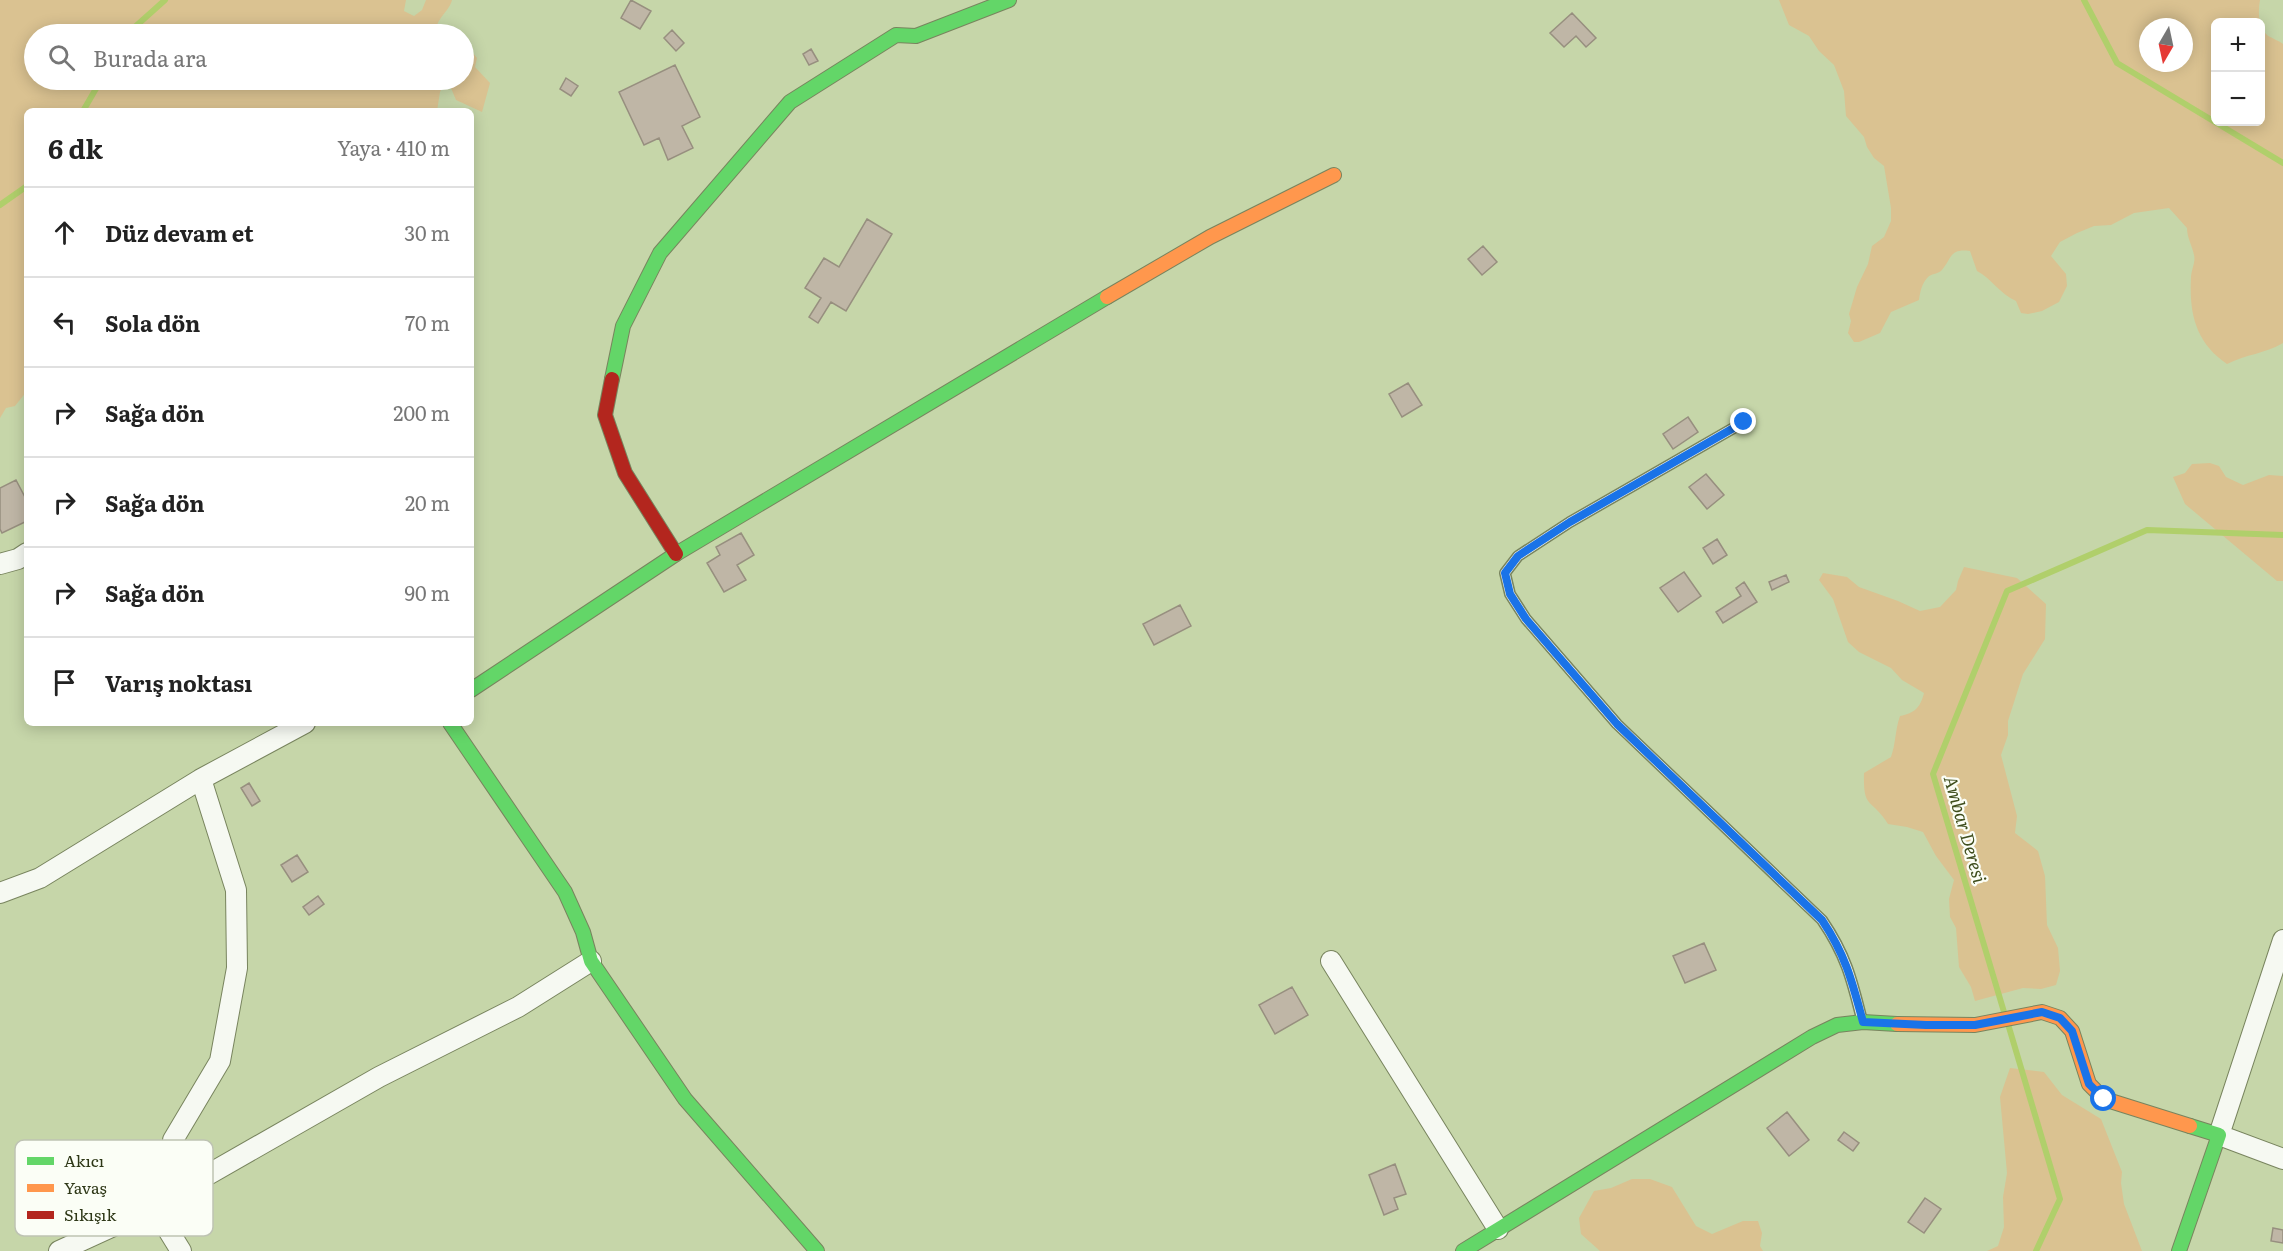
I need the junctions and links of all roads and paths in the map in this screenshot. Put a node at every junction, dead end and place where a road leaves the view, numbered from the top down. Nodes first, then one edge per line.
1 (1009, 0) edge
2 (1334, 175) dead end
3 (1744, 422) dead end
4 (676, 554) junction
5 (24, 555) edge
6 (0, 564) edge
7 (474, 688) edge
8 (299, 726) edge
9 (452, 726) edge
10 (201, 779) junction
11 (0, 893) edge
12 (2283, 940) edge
13 (591, 961) junction
14 (1331, 961) dead end
15 (1863, 1022) junction
16 (2219, 1135) junction
17 (173, 1140) edge
18 (2283, 1159) edge
19 (213, 1172) edge
20 (1498, 1229) junction
21 (92, 1236) edge
22 (172, 1236) edge
23 (59, 1251) edge
24 (181, 1251) edge
25 (817, 1251) edge
26 (1463, 1251) edge
27 (2179, 1251) edge

1 - 4 street
2 - 4 street
3 - 15 lane
4 - 7 street
5 - 6 street
8 - 10 street
9 - 13 street
10 - 11 street
10 - 17 street
12 - 16 street
13 - 19 street
13 - 25 street
14 - 20 street
15 - 16 street
15 - 20 street
16 - 18 street
16 - 27 street
20 - 26 street
21 - 23 street
22 - 24 street

